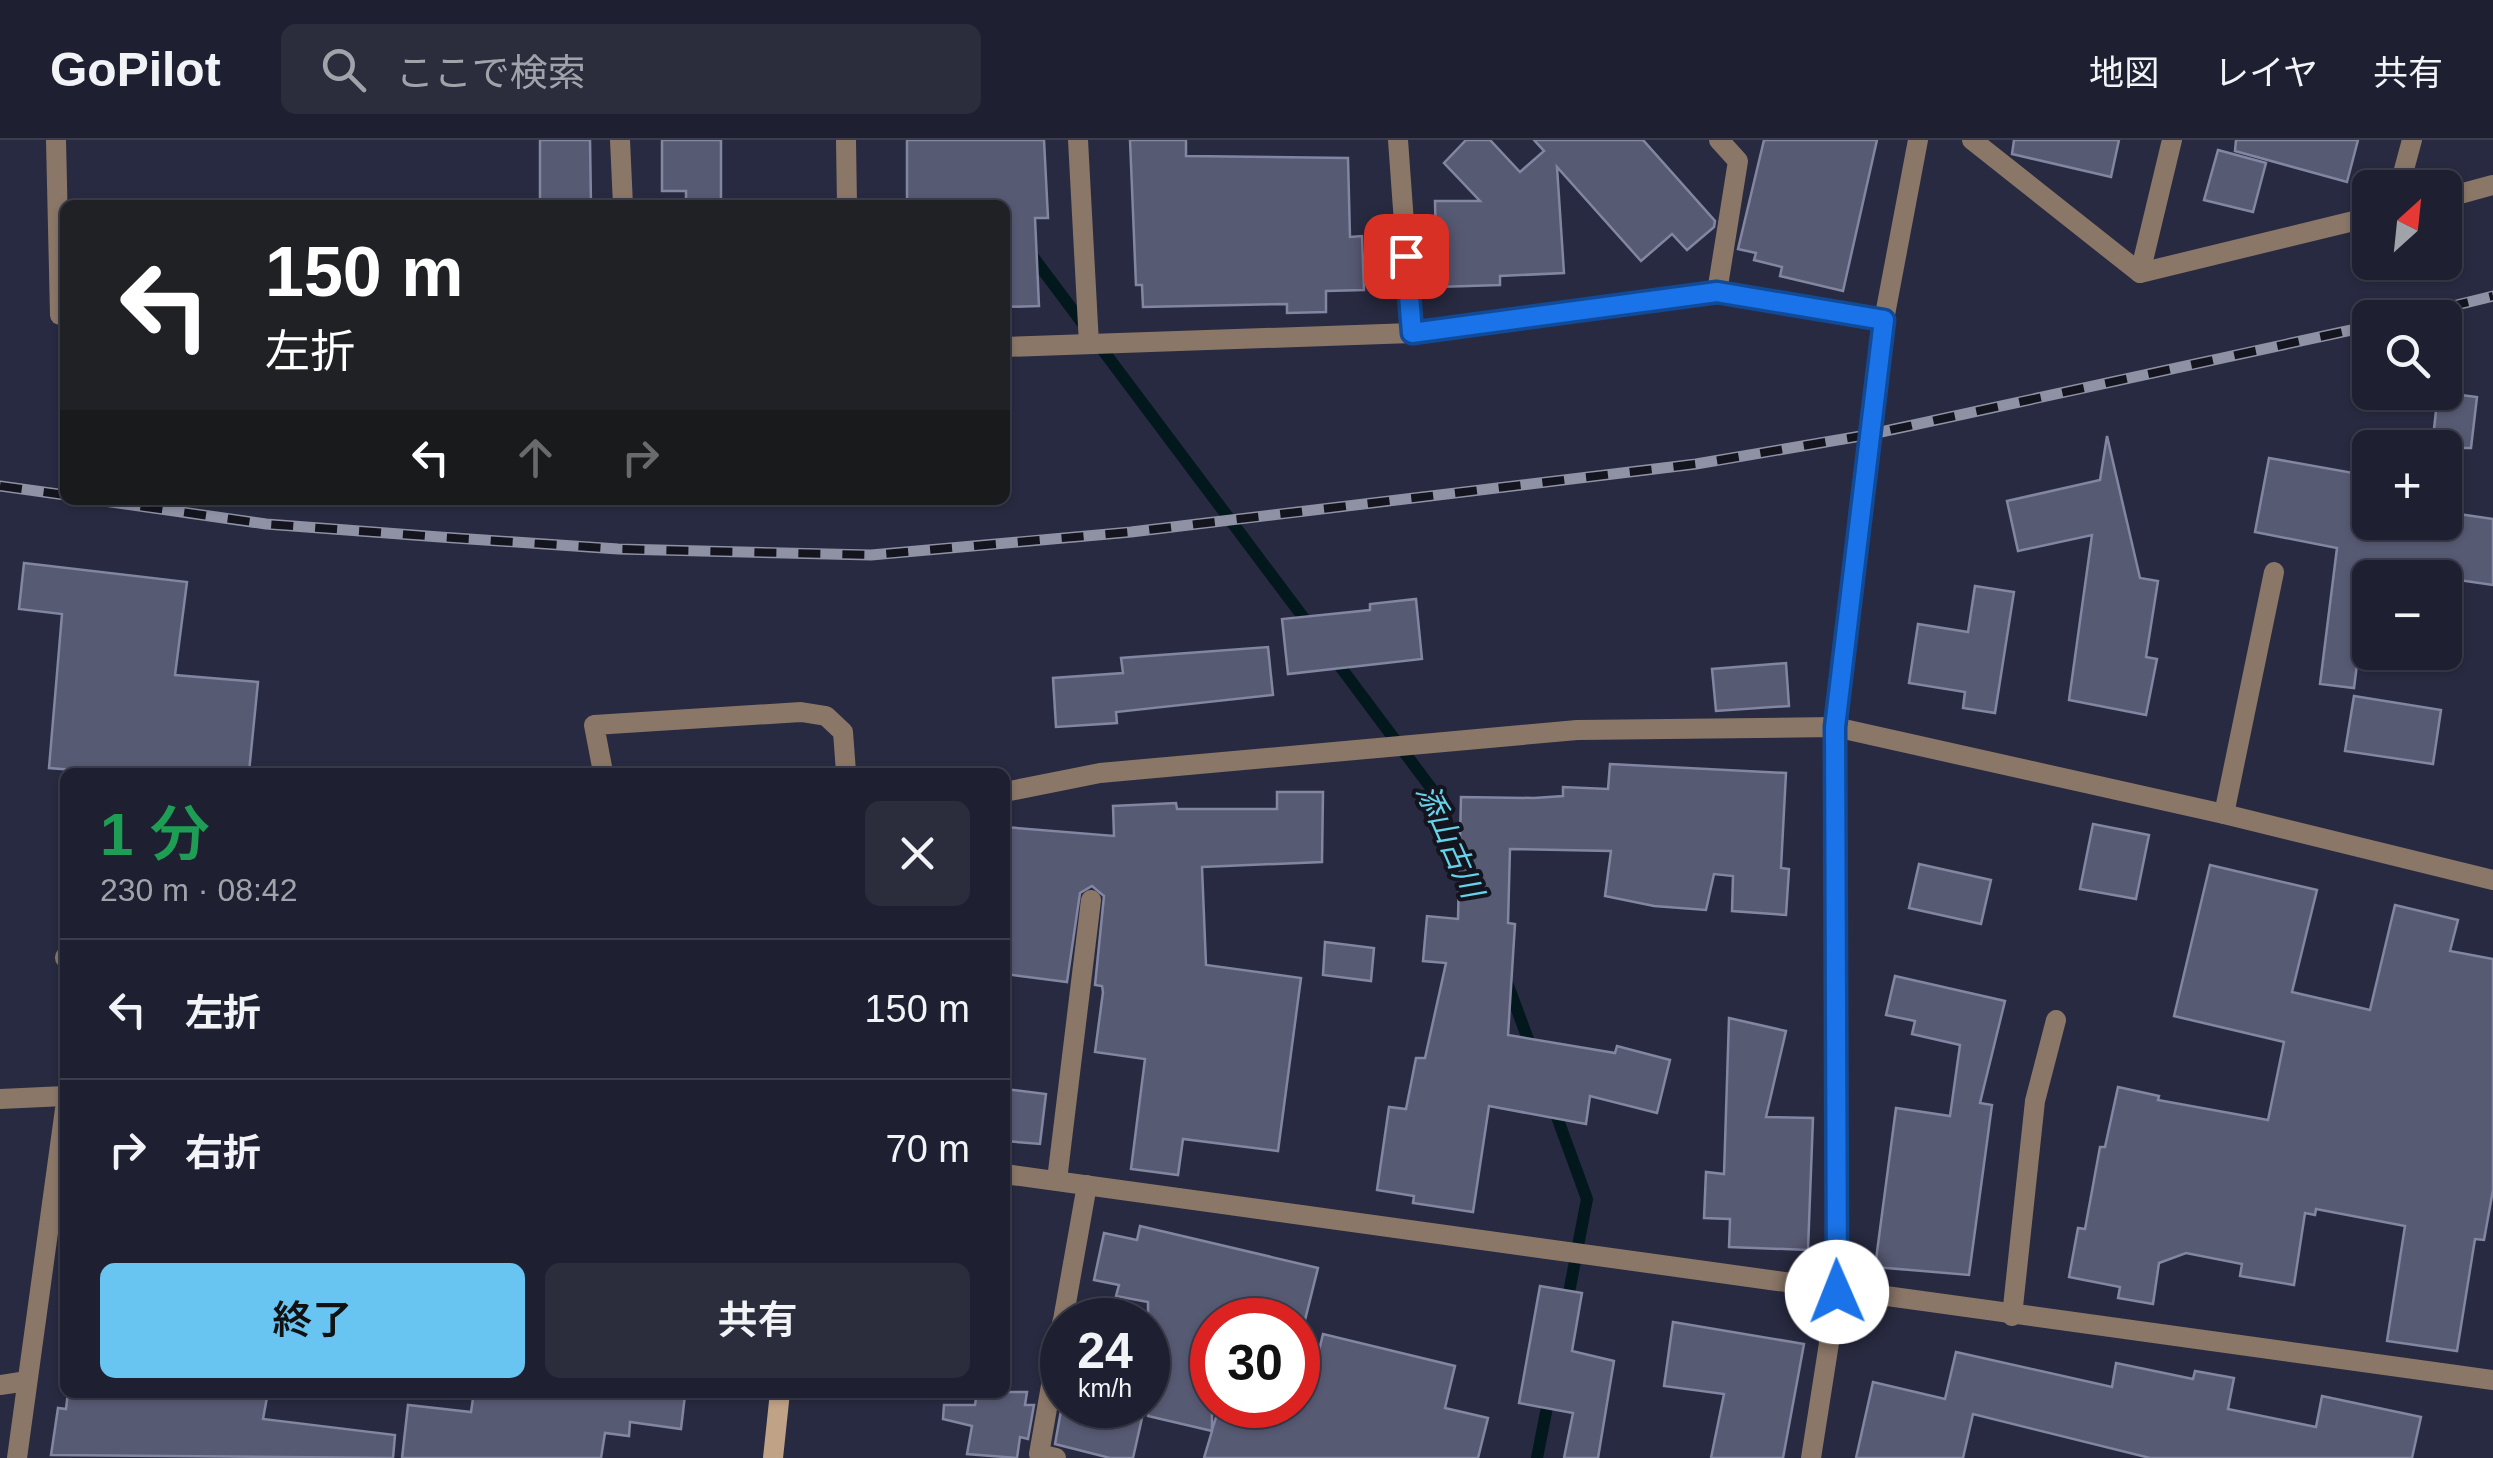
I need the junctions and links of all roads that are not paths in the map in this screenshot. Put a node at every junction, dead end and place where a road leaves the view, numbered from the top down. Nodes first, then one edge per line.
1 (56, 140) edge
2 (620, 140) edge
3 (846, 140) edge
4 (1078, 140) edge
5 (1398, 140) edge
6 (1719, 140) edge
7 (1918, 140) edge
8 (1972, 140) edge
9 (2172, 140) edge
10 (2412, 140) edge
11 (2404, 170) edge
12 (2493, 186) edge
13 (2462, 194) edge
14 (623, 200) edge
15 (847, 200) edge
16 (2352, 221) edge
17 (2140, 273) junction
18 (1717, 292) junction
19 (60, 315) dead end
20 (1884, 320) junction
21 (1412, 333) junction
22 (1089, 344) junction
23 (1010, 347) edge
24 (2274, 572) dead end
25 (1835, 727) junction
26 (602, 768) edge
27 (840, 768) edge
28 (1010, 791) edge
29 (2224, 814) junction
30 (2493, 880) edge
31 (1091, 900) dead end
32 (2056, 1020) dead end
33 (60, 1096) edge
34 (0, 1099) edge
35 (60, 1145) edge
36 (1010, 1175) edge
37 (1057, 1180) junction
38 (1088, 1185) junction
39 (1837, 1292) junction
40 (1067, 1298) edge
41 (2012, 1316) junction
42 (2493, 1380) edge
43 (27, 1382) junction
44 (0, 1385) edge
45 (779, 1398) edge
46 (1044, 1428) edge
47 (17, 1458) edge
48 (773, 1458) edge
49 (1056, 1458) edge
50 (1811, 1458) edge

1 - 19 street
2 - 14 street
3 - 15 street
4 - 22 street
5 - 21 street
6 - 18 street
7 - 20 street
8 - 17 street
9 - 17 street
10 - 11 street
12 - 13 street
16 - 17 street
18 - 20 street
18 - 21 street
20 - 25 street
21 - 22 street
22 - 23 street
24 - 29 street
25 - 28 street
25 - 29 street
25 - 39 street
26 - 27 street
29 - 30 street
31 - 37 street
32 - 41 street
33 - 34 street
35 - 43 street
36 - 37 street
37 - 38 street
38 - 39 street
38 - 40 street
39 - 41 street
39 - 50 street
41 - 42 street
43 - 44 street
43 - 47 street
45 - 48 main road
46 - 49 street

